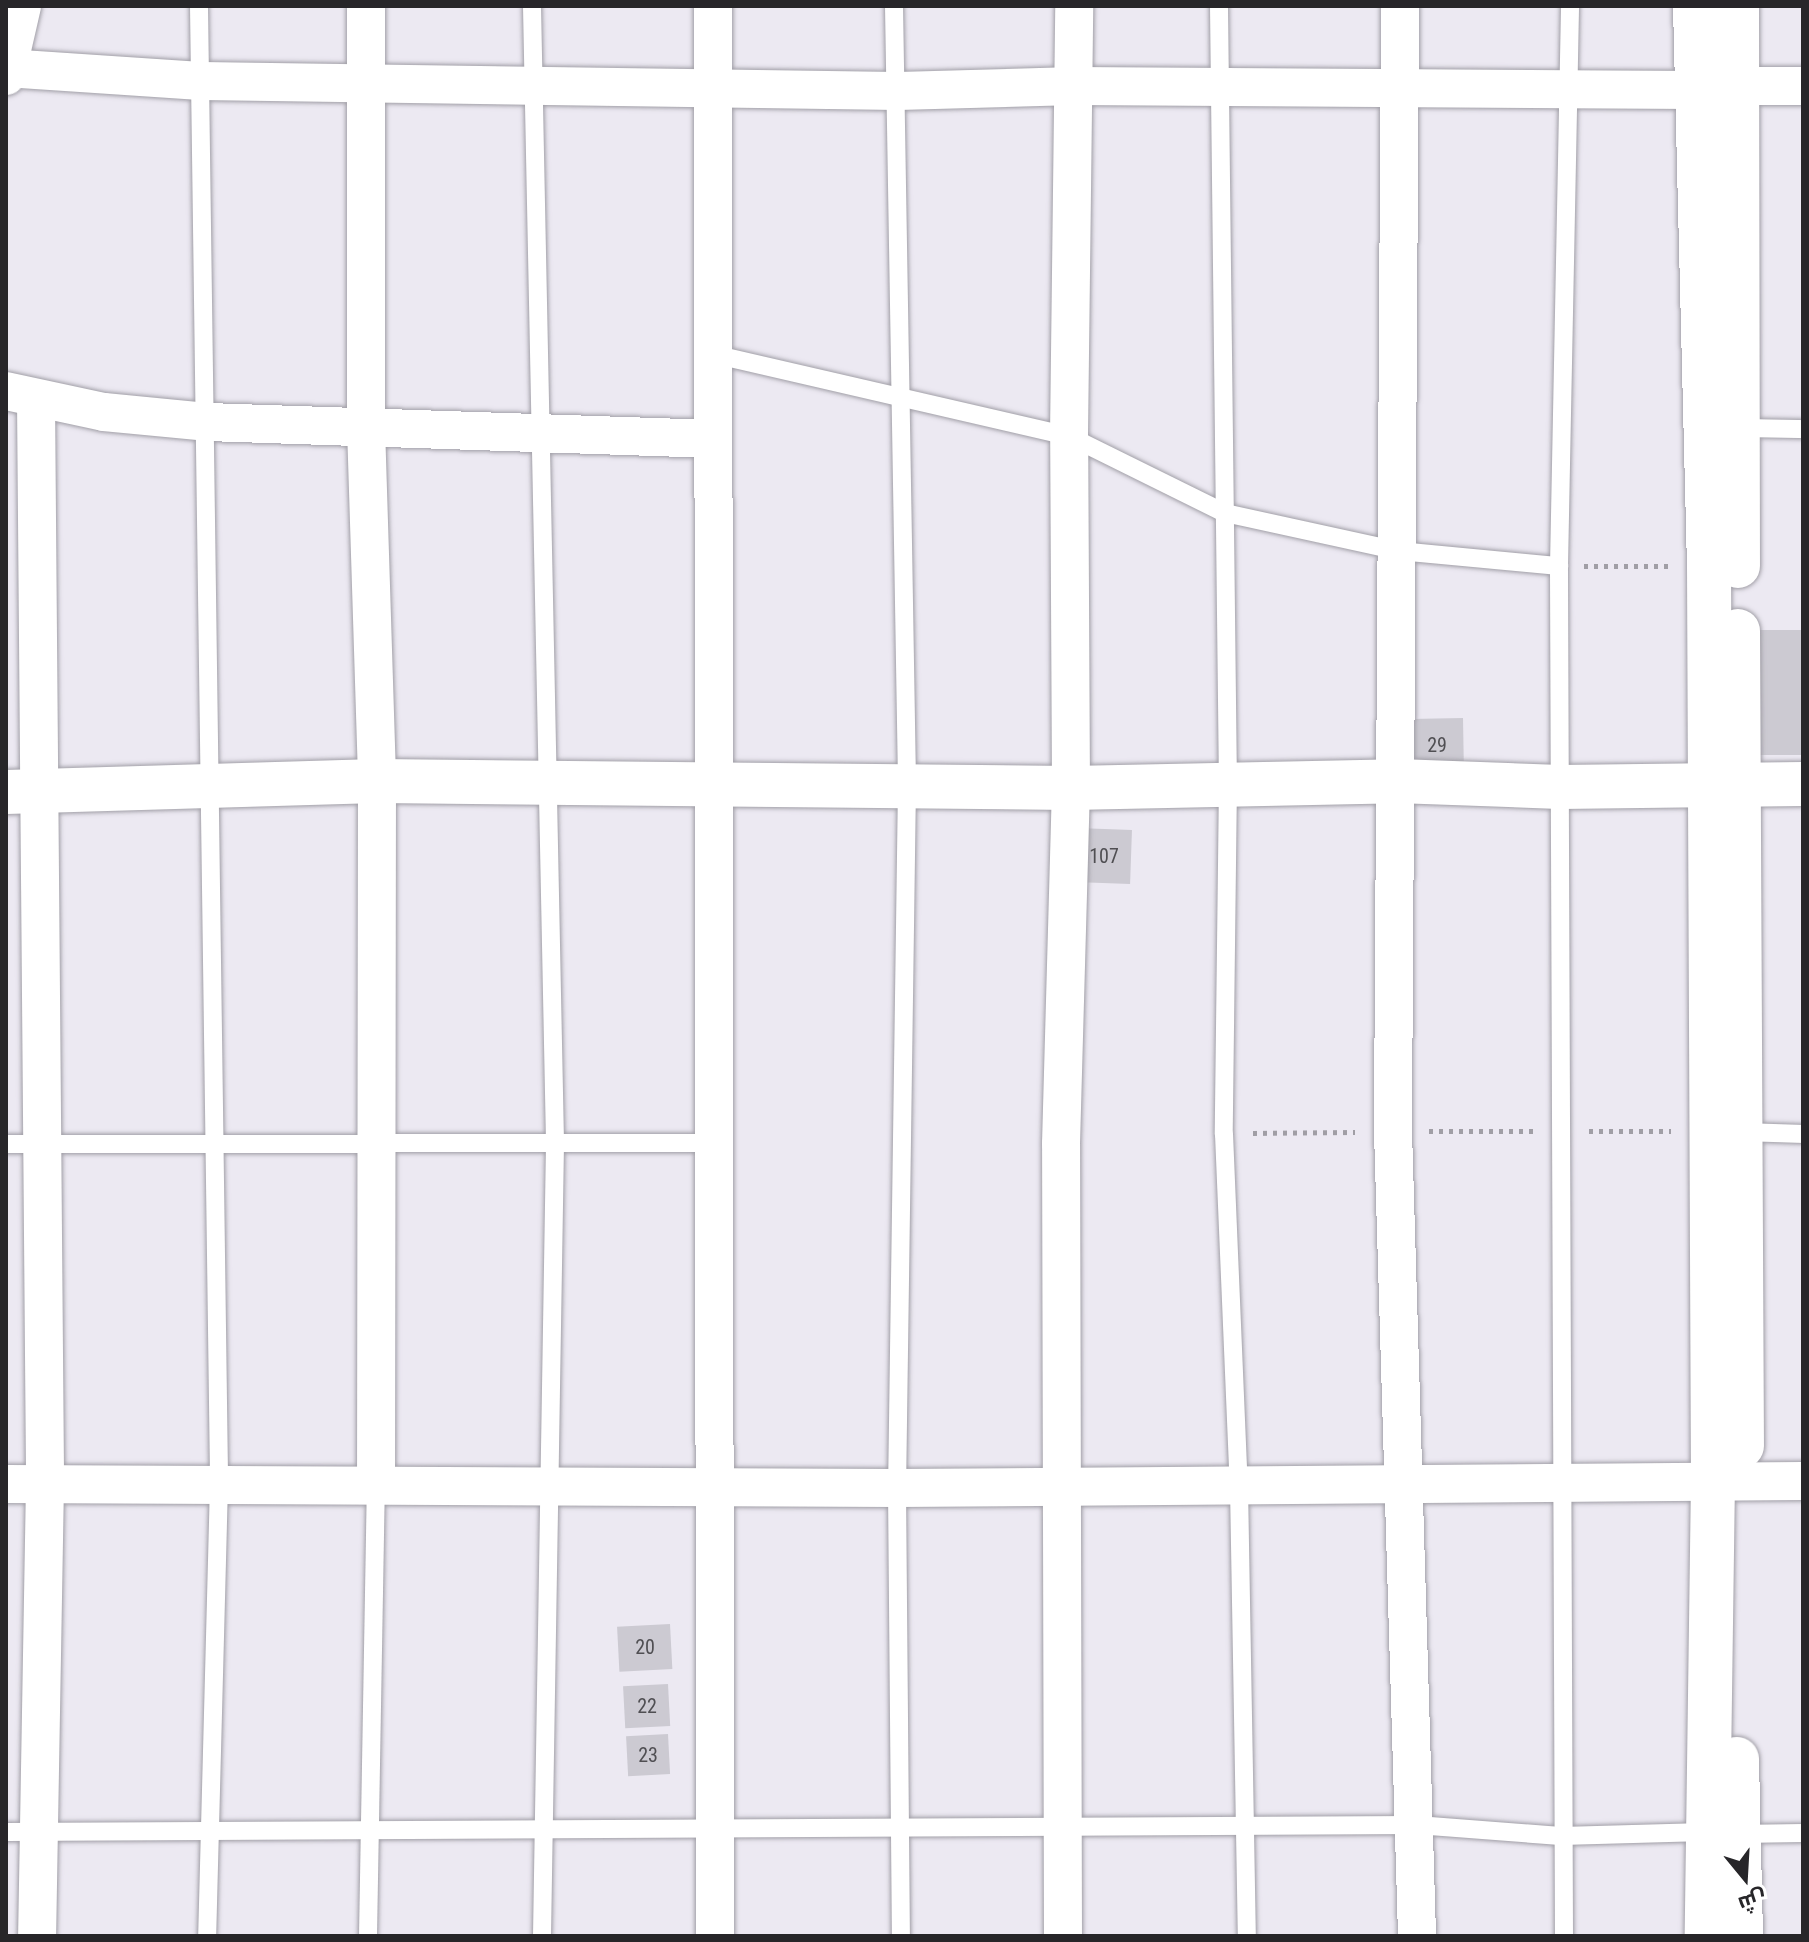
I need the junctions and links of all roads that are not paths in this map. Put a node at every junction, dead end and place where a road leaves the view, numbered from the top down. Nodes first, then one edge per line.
1 (22, 6) edge
2 (199, 6) edge
3 (366, 6) edge
4 (532, 6) edge
5 (713, 6) edge
6 (894, 6) edge
7 (1074, 6) edge
8 (1219, 6) edge
9 (1400, 6) edge
10 (1570, 6) edge
11 (1695, 6) edge
12 (1737, 6) edge
13 (7, 71) edge
14 (201, 81) junction
15 (365, 83) junction
16 (534, 84) junction
17 (713, 84) junction
18 (1075, 86) junction
19 (1803, 86) edge
20 (1220, 88) junction
21 (1397, 88) junction
22 (1570, 88) junction
23 (1716, 88) junction
24 (898, 91) junction
25 (713, 354) junction
26 (897, 392) junction
27 (21, 395) edge
28 (207, 422) junction
29 (366, 427) junction
30 (1738, 428) junction
31 (1803, 429) edge
32 (543, 434) junction
33 (1069, 436) junction
34 (713, 439) junction
35 (1225, 513) junction
36 (1399, 551) junction
37 (1559, 566) junction
38 (377, 781) junction
39 (548, 781) junction
40 (1397, 781) junction
41 (714, 782) junction
42 (1228, 782) junction
43 (1722, 783) junction
44 (1803, 784) edge
45 (907, 785) junction
46 (1560, 787) junction
47 (1071, 788) junction
48 (210, 790) junction
49 (22, 791) edge
50 (1744, 1132) junction
51 (1803, 1134) edge
52 (373, 1142) junction
53 (714, 1143) junction
54 (6, 1144) edge
55 (44, 1144) junction
56 (214, 1144) junction
57 (555, 1144) junction
58 (1727, 1480) junction
59 (1803, 1481) edge
60 (45, 1483) junction
61 (376, 1483) junction
62 (6, 1484) edge
63 (219, 1484) junction
64 (1563, 1485) junction
65 (1406, 1486) junction
66 (552, 1487) junction
67 (1062, 1487) junction
68 (1239, 1487) junction
69 (715, 1488) junction
70 (897, 1488) junction
71 (1247, 1825) junction
72 (1417, 1825) junction
73 (901, 1826) junction
74 (1063, 1827) junction
75 (368, 1829) junction
76 (543, 1830) junction
77 (715, 1830) junction
78 (206, 1831) junction
79 (23, 1832) edge
80 (1721, 1833) junction
81 (1803, 1833) edge
82 (1561, 1836) junction
83 (37, 1936) edge
84 (207, 1936) edge
85 (368, 1936) edge
86 (542, 1936) edge
87 (715, 1936) edge
88 (901, 1936) edge
89 (1063, 1936) edge
90 (1247, 1936) edge
91 (1417, 1936) edge
92 (1564, 1936) edge
93 (1707, 1936) edge
94 (1741, 1936) edge

1 - 13 street
2 - 14 lane
3 - 15 street
4 - 16 lane
5 - 17 street
6 - 24 lane
7 - 18 street
8 - 20 lane
9 - 21 street
10 - 22 lane
11 - 23 street
12 - 23 street
13 - 14 street
14 - 15 street
14 - 28 lane
15 - 16 street
15 - 29 street
16 - 17 street
16 - 32 lane
17 - 24 street
17 - 25 street
18 - 20 street
18 - 24 street
18 - 33 street
19 - 23 street
20 - 21 street
20 - 35 lane
21 - 22 street
21 - 36 street
22 - 23 street
22 - 37 lane
23 - 30 street
23 - 43 street
24 - 26 lane
25 - 26 lane
25 - 34 street
26 - 33 lane
26 - 45 lane
27 - 28 street
27 - 49 street
28 - 29 street
28 - 48 lane
29 - 32 street
29 - 38 street
30 - 31 lane
30 - 43 street
32 - 34 street
32 - 39 lane
33 - 35 lane
33 - 47 street
34 - 41 street
35 - 36 lane
35 - 42 lane
36 - 37 lane
36 - 40 street
37 - 46 lane
38 - 39 street
38 - 48 street
38 - 52 street
39 - 41 street
39 - 57 lane
40 - 42 street
40 - 46 street
40 - 65 street
41 - 45 street
41 - 53 street
42 - 47 street
42 - 68 lane
43 - 44 street
43 - 46 street
43 - 50 street
43 - 58 street
45 - 47 street
45 - 70 lane
46 - 64 lane
47 - 67 street
48 - 49 street
48 - 56 lane
49 - 55 street
50 - 51 lane
50 - 58 street
52 - 56 lane
52 - 57 lane
52 - 61 street
53 - 57 lane
53 - 69 street
54 - 55 lane
55 - 56 lane
55 - 60 street
56 - 63 lane
57 - 66 lane
58 - 59 street
58 - 64 street
58 - 80 street
60 - 62 street
60 - 63 street
60 - 79 street
61 - 63 street
61 - 66 street
61 - 75 lane
63 - 78 lane
64 - 65 street
64 - 82 lane
65 - 68 street
65 - 72 street
66 - 69 street
66 - 76 lane
67 - 68 street
67 - 70 street
67 - 74 street
68 - 71 lane
69 - 70 street
69 - 77 street
70 - 73 lane
71 - 72 lane
71 - 74 lane
71 - 90 lane
72 - 82 lane
72 - 91 street
73 - 74 lane
73 - 77 lane
73 - 88 lane
74 - 89 street
75 - 76 lane
75 - 78 lane
75 - 85 lane
76 - 77 lane
76 - 86 lane
77 - 87 street
78 - 79 lane
78 - 84 lane
79 - 83 street
80 - 81 lane
80 - 82 lane
80 - 93 street
80 - 94 street
82 - 92 lane

